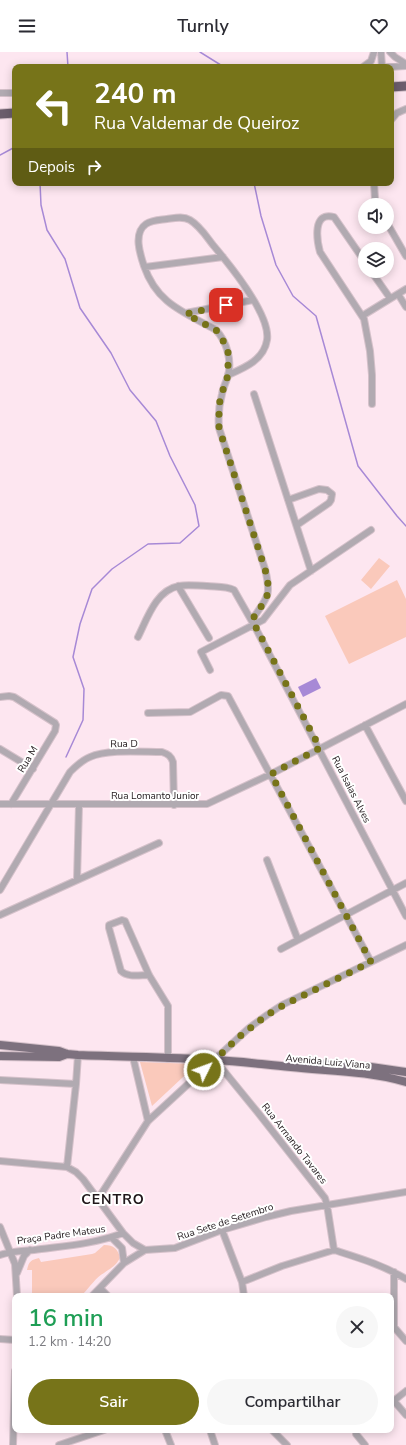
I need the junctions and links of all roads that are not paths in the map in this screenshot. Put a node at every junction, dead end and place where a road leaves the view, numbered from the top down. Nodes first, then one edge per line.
1 (374, 52) edge
2 (382, 52) edge
3 (390, 52) edge
4 (367, 64) edge
5 (382, 64) edge
6 (406, 65) edge
7 (394, 66) edge
8 (406, 86) edge
9 (394, 87) edge
10 (12, 93) edge
11 (0, 94) edge
12 (406, 109) edge
13 (12, 113) edge
14 (0, 114) edge
15 (394, 116) edge
16 (374, 186) edge
17 (375, 198) edge
18 (393, 234) edge
19 (358, 252) edge
20 (406, 256) edge
21 (223, 257) junction
22 (145, 267) junction
23 (376, 278) edge
24 (406, 289) edge
25 (398, 294) junction
26 (390, 298) junction
27 (253, 300) junction
28 (406, 307) edge
29 (186, 314) junction
30 (362, 316) junction
31 (228, 375) junction
32 (254, 394) dead end
33 (372, 404) dead end
34 (288, 500) junction
35 (297, 525) junction
36 (371, 530) dead end
37 (311, 571) junction
38 (178, 586) junction
39 (253, 623) junction
40 (138, 637) dead end
41 (209, 638) dead end
42 (210, 670) dead end
43 (0, 697) edge
44 (406, 704) edge
45 (148, 713) dead end
46 (365, 725) junction
47 (0, 748) edge
48 (320, 748) junction
49 (33, 769) junction
50 (271, 774) junction
51 (406, 801) edge
52 (0, 804) edge
53 (11, 804) junction
54 (51, 804) junction
55 (79, 805) junction
56 (174, 805) junction
57 (159, 843) dead end
58 (267, 860) dead end
59 (77, 880) junction
60 (406, 883) edge
61 (0, 890) edge
62 (392, 890) junction
63 (0, 915) edge
64 (345, 915) junction
65 (406, 916) edge
66 (298, 940) junction
67 (406, 945) edge
68 (281, 949) dead end
69 (371, 962) junction
70 (149, 975) junction
71 (0, 1045) edge
72 (68, 1054) junction
73 (78, 1055) junction
74 (0, 1056) edge
75 (133, 1057) junction
76 (168, 1059) junction
77 (215, 1060) junction
78 (247, 1062) junction
79 (403, 1071) edge
80 (0, 1080) edge
81 (398, 1080) junction
82 (406, 1082) edge
83 (76, 1084) junction
84 (148, 1121) junction
85 (0, 1161) edge
86 (67, 1167) junction
87 (406, 1192) edge
88 (98, 1198) junction
89 (327, 1205) junction
90 (0, 1227) edge
91 (222, 1230) junction
92 (123, 1233) junction
93 (112, 1238) junction
94 (30, 1250) junction
95 (145, 1250) junction
96 (334, 1250) junction
97 (10, 1251) junction
98 (0, 1255) edge
99 (124, 1263) junction
100 (394, 1272) junction
101 (17, 1275) junction
102 (406, 1279) edge
103 (242, 1282) junction
104 (100, 1288) junction
105 (17, 1293) edge
106 (95, 1293) edge
107 (105, 1293) edge
108 (244, 1293) edge
109 (394, 1293) edge
110 (394, 1329) edge
111 (0, 1339) edge
112 (12, 1340) edge
113 (406, 1341) edge
114 (406, 1391) edge
115 (394, 1400) edge
116 (394, 1404) edge
117 (406, 1415) edge
118 (13, 1433) edge
119 (95, 1433) edge
120 (166, 1433) edge
121 (211, 1433) edge
122 (275, 1433) edge
123 (356, 1433) edge
124 (13, 1445) edge
125 (59, 1445) edge
126 (171, 1445) edge
127 (214, 1445) edge
128 (287, 1445) edge
129 (365, 1445) edge

1 - 4 street
2 - 5 street
3 - 6 street
6 - 7 street
8 - 9 highway
10 - 11 street
12 - 15 street
13 - 14 highway
16 - 17 street
18 - 20 street
19 - 30 street
21 - 22 street
21 - 22 street
21 - 27 street
22 - 29 street
23 - 26 street
24 - 25 street
25 - 26 street
25 - 28 street
26 - 30 street
27 - 29 street
27 - 31 street
29 - 31 street
30 - 33 street
31 - 39 street
32 - 34 street
34 - 35 street
34 - 35 street
35 - 37 street
36 - 37 street
37 - 39 street
38 - 39 street, Rua Isaias Alves
38 - 40 street
38 - 41 street
39 - 42 street
39 - 48 street, Rua Isaias Alves
43 - 49 street, Rua M
44 - 46 street, Rua Lomanto Junior
45 - 50 street
46 - 48 street, Rua Lomanto Junior
46 - 51 street
47 - 49 street
48 - 50 street, Rua Lomanto Junior
48 - 62 street, Rua Isaias Alves
49 - 53 street, Rua M
50 - 56 street, Rua Lomanto Junior
50 - 64 street
52 - 53 street, Rua Lomanto Junior
53 - 54 street, Rua Lomanto Junior
54 - 55 street, Rua Lomanto Junior
54 - 56 street, Rua D
54 - 61 street, Rua D
55 - 56 street, Rua Lomanto Junior
55 - 59 street
57 - 59 street
58 - 66 street
59 - 63 street
60 - 62 street
62 - 64 street
62 - 65 street, Rua Isaias Alves
64 - 66 street
64 - 69 street
66 - 68 street
67 - 69 street
69 - 77 street
70 - 70 street
70 - 76 street
71 - 72 main road
72 - 73 main road, Avenida Luiz Viana
72 - 74 main road
73 - 75 main road, Avenida Luiz Viana
73 - 83 street
75 - 76 main road, Avenida Luiz Viana
75 - 84 street
76 - 77 main road, Avenida Luiz Viana
77 - 78 main road, Avenida Luiz Viana
77 - 84 street
77 - 89 street, Rua Armando Tavares
78 - 79 main road, Avenida Luiz Viana
78 - 81 main road, Avenida Luiz Viana
79 - 81 main road
80 - 83 street
81 - 82 main road, Avenida Luiz Viana
83 - 86 street
84 - 88 street
85 - 86 street
86 - 88 street
87 - 89 street, Rua Sete de Setembro
88 - 92 street
89 - 91 street, Rua Sete de Setembro
89 - 96 street, Rua Armando Tavares
90 - 97 street
91 - 95 street, Rua Sete de Setembro
91 - 103 street
92 - 93 street, Praça Padre Mateus
92 - 95 street
93 - 94 street, Praça Padre Mateus
93 - 99 street, Praça Padre Mateus
94 - 97 street, Praça Padre Mateus
94 - 101 street
95 - 99 street, Rua Sete de Setembro
96 - 100 street
96 - 103 street
97 - 98 street
97 - 101 street, Praça Padre Mateus
99 - 104 street
100 - 102 street
100 - 109 street
101 - 105 street, Praça Padre Mateus
103 - 108 street
104 - 106 street
104 - 107 street
110 - 113 street
111 - 112 street
114 - 115 street
116 - 117 street
118 - 124 street
119 - 125 street
120 - 126 street
121 - 127 street
122 - 128 street
123 - 129 street

